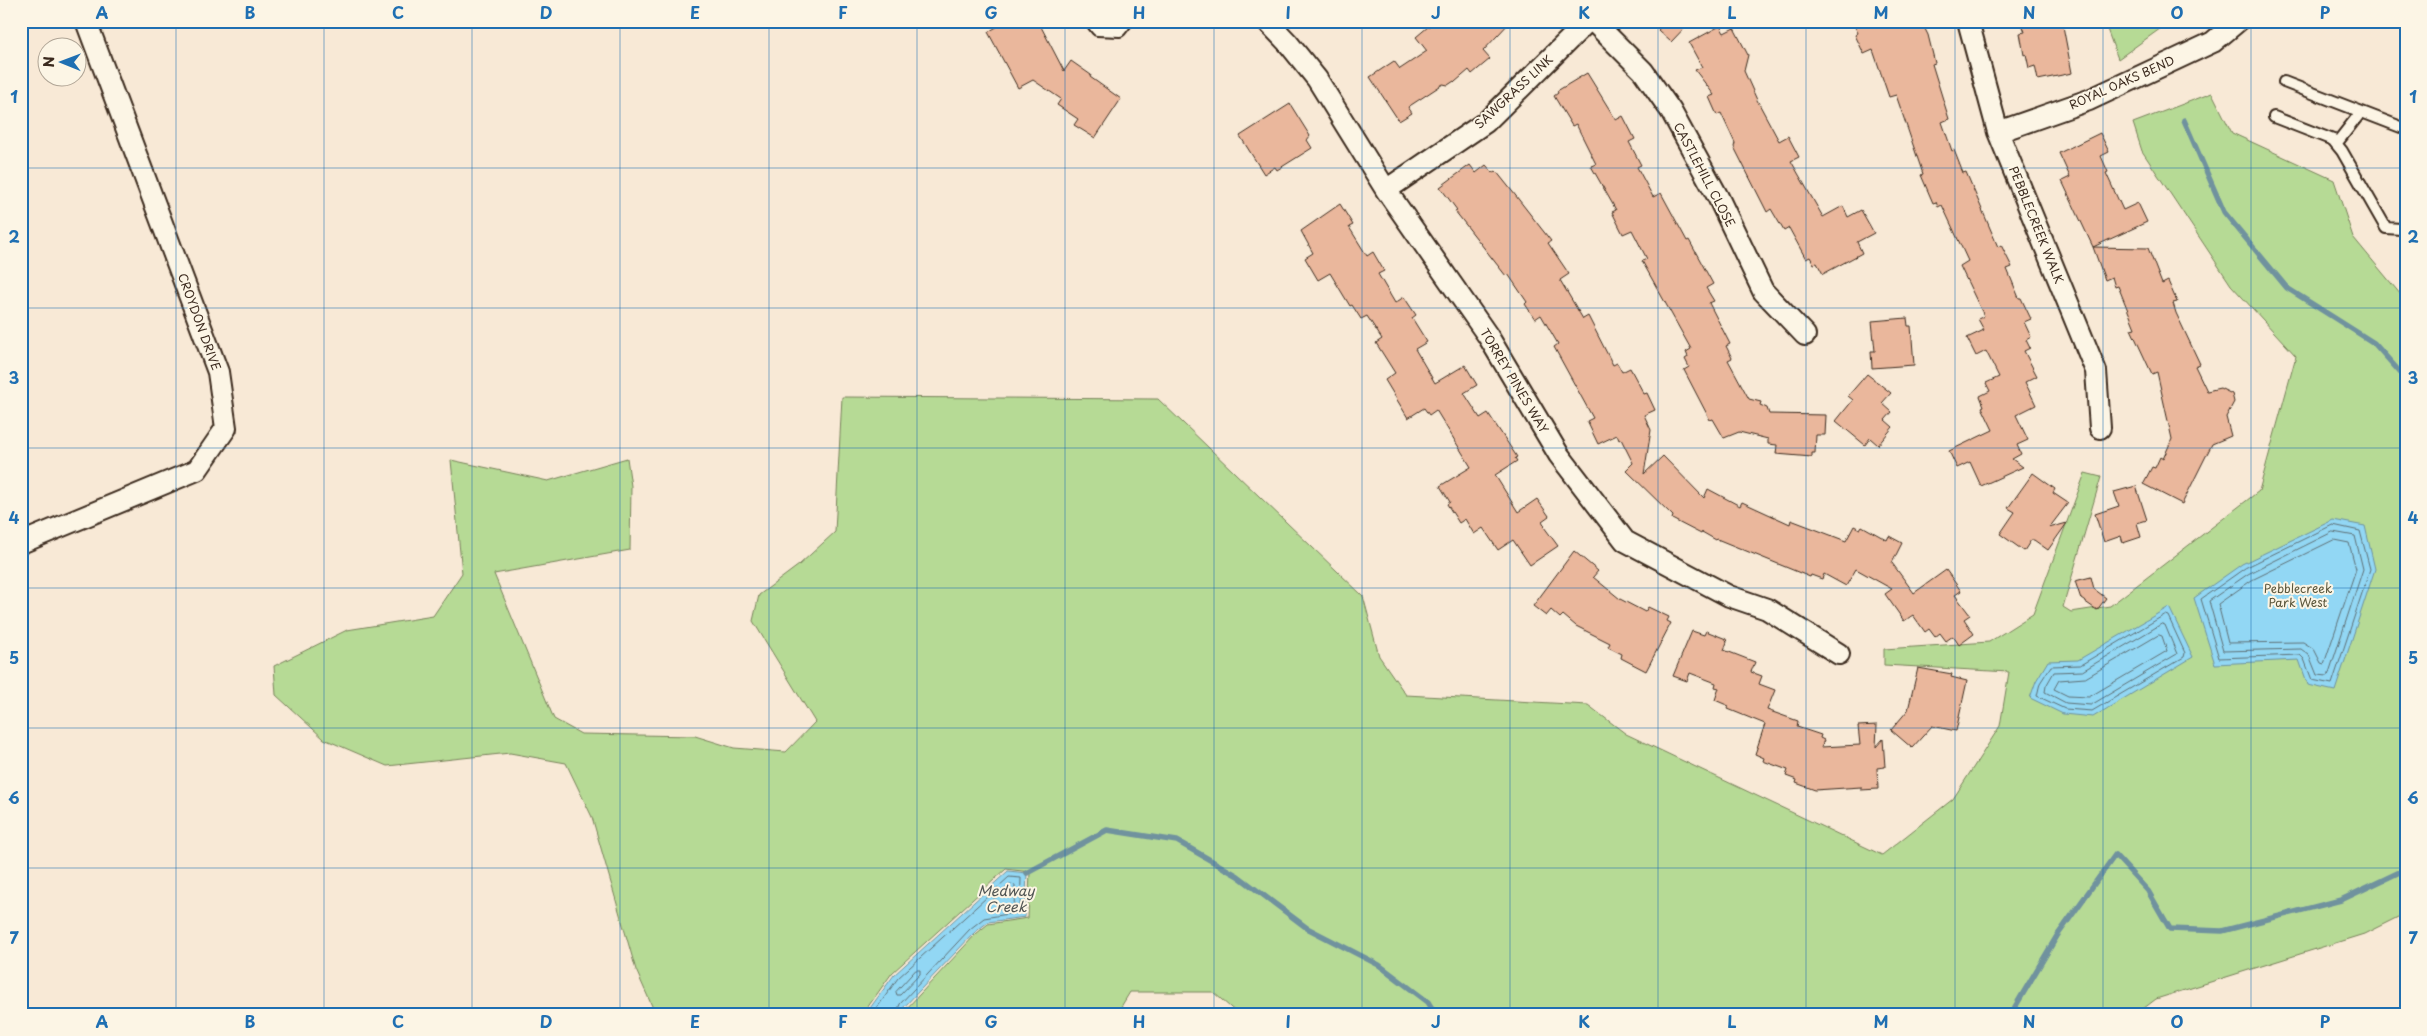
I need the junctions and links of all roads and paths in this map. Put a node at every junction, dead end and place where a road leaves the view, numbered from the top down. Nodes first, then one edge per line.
1 (86, 21) edge
2 (1090, 21) edge
3 (1128, 21) edge
4 (1267, 21) edge
5 (1588, 21) edge
6 (1593, 21) edge
7 (1968, 21) edge
8 (2238, 21) edge
9 (2284, 82) dead end
10 (2361, 112) junction
11 (2274, 116) dead end
12 (2406, 129) edge
13 (1998, 132) junction
14 (2336, 144) junction
15 (1386, 190) junction
16 (2406, 225) edge
17 (1805, 335) dead end
18 (2100, 428) dead end
19 (21, 544) edge
20 (1839, 654) dead end

1 - 19 street, CROYDON DRIVE
2 - 3 lane
4 - 15 street, TORREY PINES WAY
5 - 15 street, SAWGRASS LINK
6 - 17 street, CASTLEHILL CLOSE
7 - 13 street, PEBBLECREEK WALK
8 - 13 street, ROYAL OAKS BEND
9 - 10 lane
10 - 12 lane
10 - 14 lane
11 - 14 lane
13 - 18 street, PEBBLECREEK WALK
14 - 16 lane
15 - 20 street, TORREY PINES WAY

